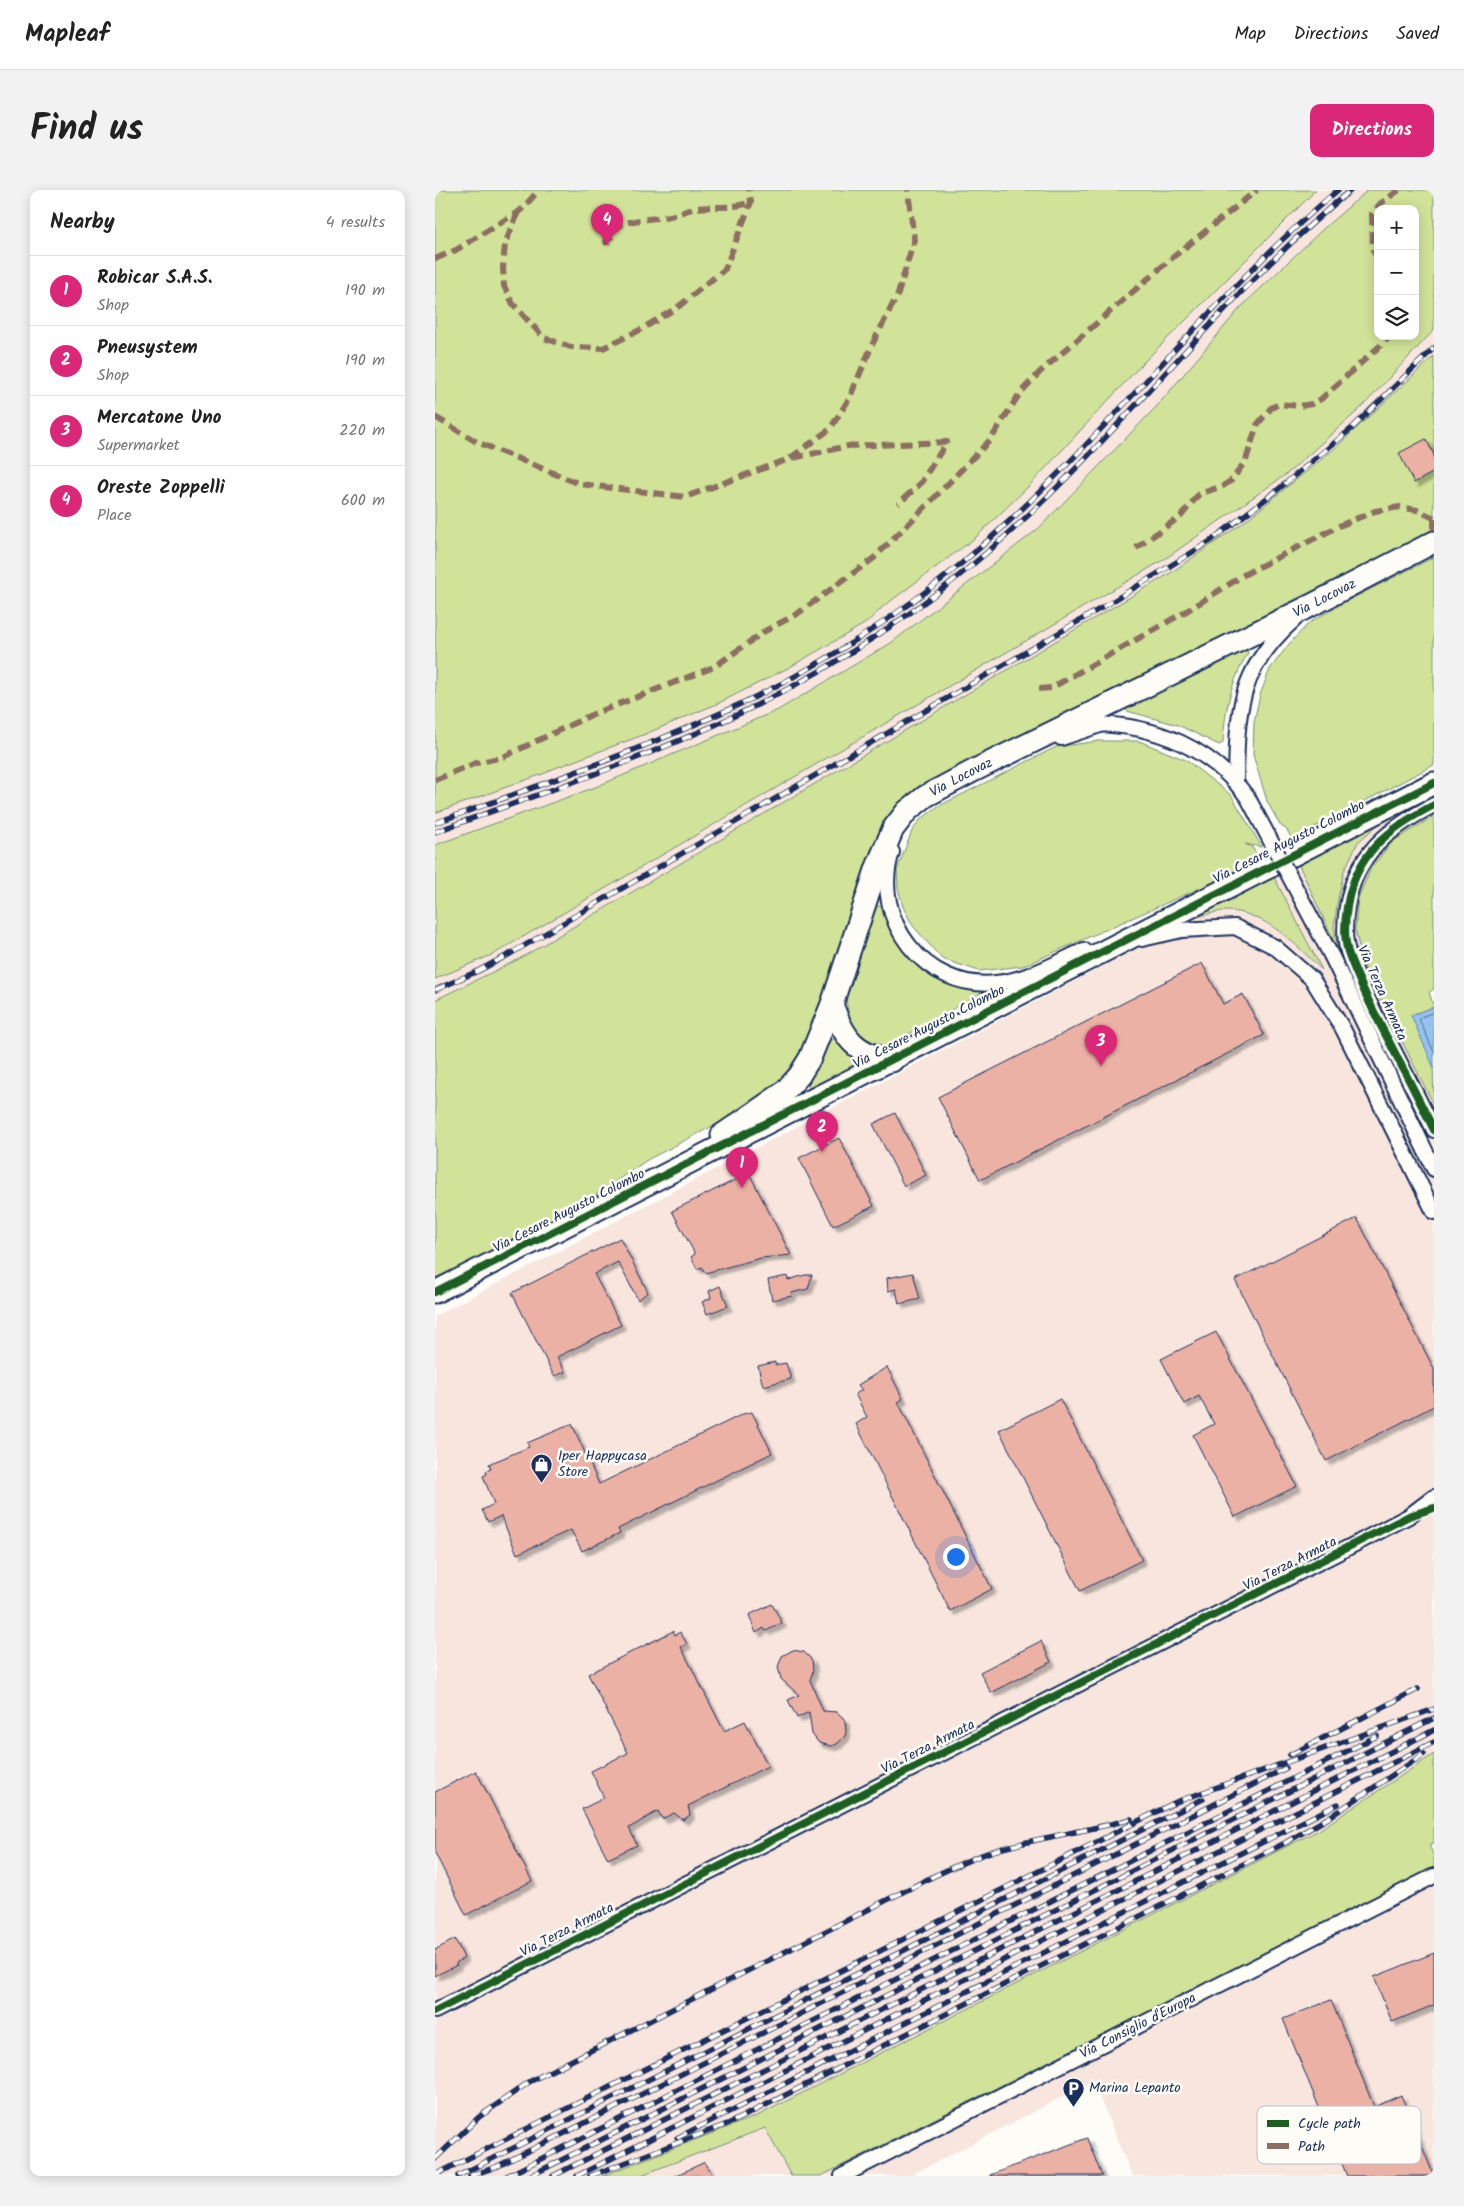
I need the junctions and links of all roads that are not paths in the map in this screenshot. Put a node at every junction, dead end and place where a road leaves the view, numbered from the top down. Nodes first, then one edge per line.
1 (1434, 542) edge
2 (1312, 605) junction
3 (1066, 724) junction
4 (1103, 724) junction
5 (1237, 782) junction
6 (1434, 783) edge
7 (1434, 805) edge
8 (1149, 929) junction
9 (1121, 943) junction
10 (832, 1004) junction
11 (891, 1061) junction
12 (1434, 1130) edge
13 (1434, 1169) edge
14 (658, 1180) junction
15 (1434, 1212) edge
16 (435, 1292) edge
17 (1434, 1497) edge
18 (1434, 1508) edge
19 (1409, 1516) junction
20 (1434, 1876) edge
21 (435, 2010) edge
22 (842, 2176) edge

1 - 2 main road, Via Locovaz
2 - 3 main road, Via Locovaz
2 - 5 street
3 - 4 street, Via Terza Armata
3 - 10 main road, Via Locovaz
4 - 5 street, Via Terza Armata
4 - 8 street, Via Locovaz
5 - 13 street, Via Terza Armata, bridge
6 - 8 main road, Via Cesare Augusto Colombo
7 - 12 street, Via Terza Armata
8 - 9 main road, Via Cesare Augusto Colombo
9 - 11 main road, Via Cesare Augusto Colombo
9 - 15 street
10 - 11 main road
10 - 14 main road, Via Locovaz
11 - 14 main road, Via Cesare Augusto Colombo
14 - 16 main road, Via Cesare Augusto Colombo
17 - 19 street, Via Terza Armata
18 - 19 street, Via Terza Armata
19 - 21 street, Via Terza Armata
20 - 22 street, Via Consiglio d'Europa

